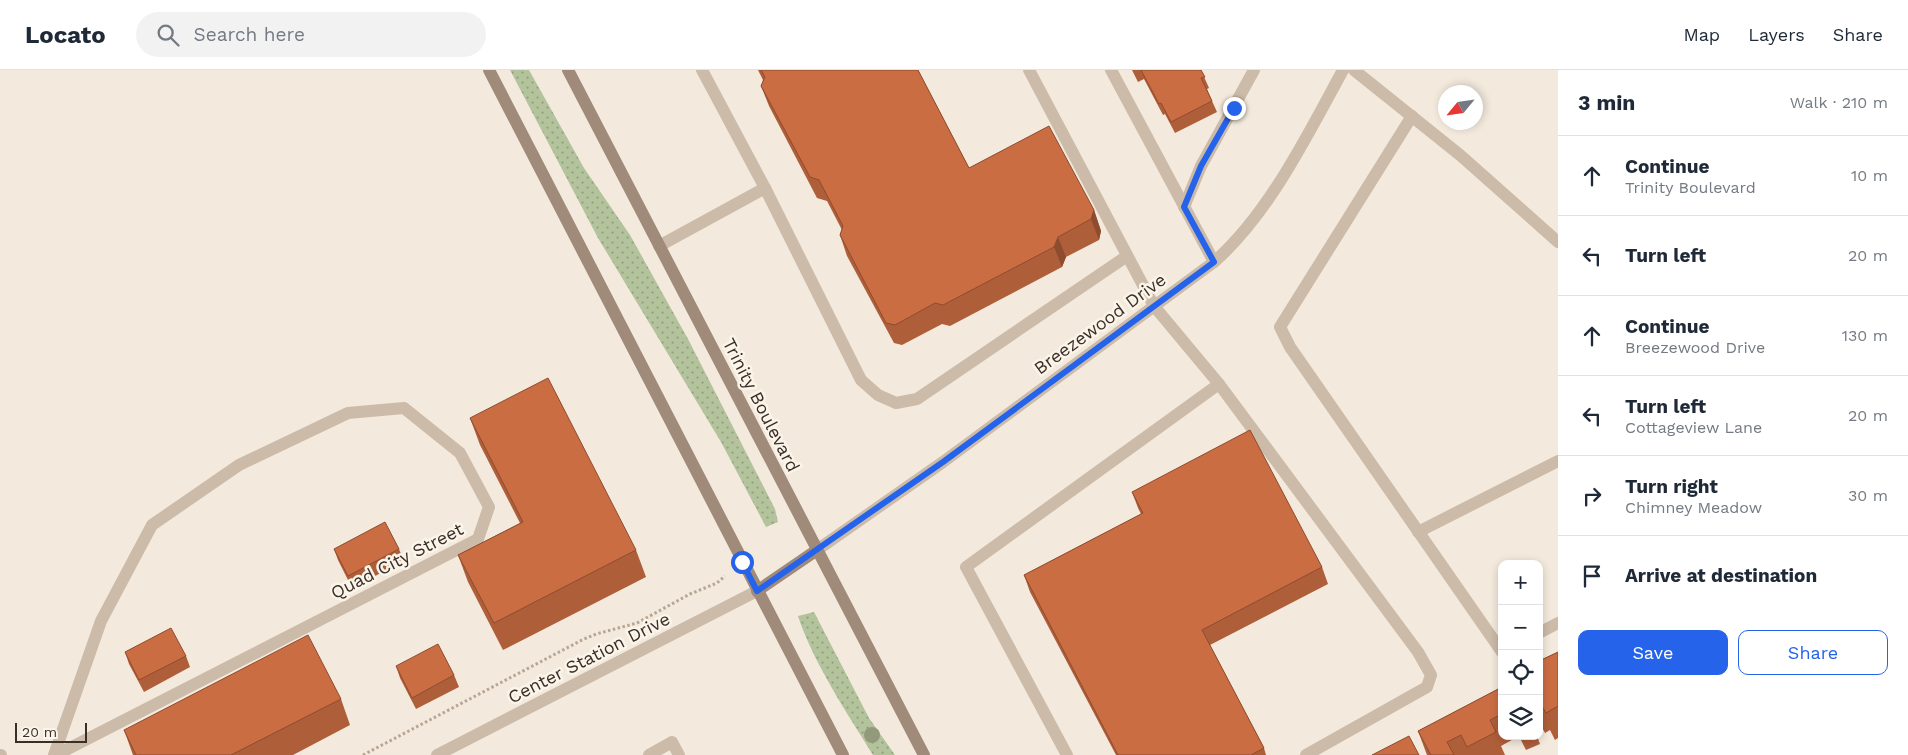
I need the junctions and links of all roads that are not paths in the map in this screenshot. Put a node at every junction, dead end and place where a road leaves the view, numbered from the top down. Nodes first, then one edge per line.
1 (489, 70) edge
2 (568, 70) edge
3 (702, 70) edge
4 (1029, 70) edge
5 (1111, 70) edge
6 (1254, 70) edge
7 (1343, 70) edge
8 (1354, 70) edge
9 (1412, 116) junction
10 (765, 188) junction
11 (1184, 207) junction
12 (1558, 242) edge
13 (659, 246) junction
14 (1127, 256) junction
15 (1214, 262) junction
16 (1154, 306) junction
17 (1219, 384) junction
18 (1558, 461) edge
19 (1418, 532) junction
20 (817, 550) junction
21 (757, 591) junction
22 (1558, 623) edge
23 (1543, 631) edge
24 (1501, 650) edge
25 (55, 755) edge
26 (437, 755) edge
27 (649, 755) edge
28 (679, 755) edge
29 (843, 755) edge
30 (924, 755) edge
31 (1067, 755) edge
32 (1306, 755) edge

1 - 21 main road
2 - 13 main road, Trinity Boulevard
3 - 10 street
4 - 14 street
5 - 11 street
6 - 11 street
7 - 15 street, Breezewood Drive
8 - 9 street
9 - 12 street
9 - 19 street
10 - 13 street
10 - 14 street
11 - 15 street
13 - 20 main road, Trinity Boulevard
14 - 16 street
15 - 16 street, Breezewood Drive
16 - 17 street
16 - 20 street, Breezewood Drive
17 - 31 street
17 - 32 street
18 - 19 street
19 - 24 street
20 - 21 main road
20 - 30 main road, Trinity Boulevard
21 - 26 street, Center Station Drive
21 - 29 main road
22 - 23 street
25 - 25 street, Quad City Street
27 - 28 street

